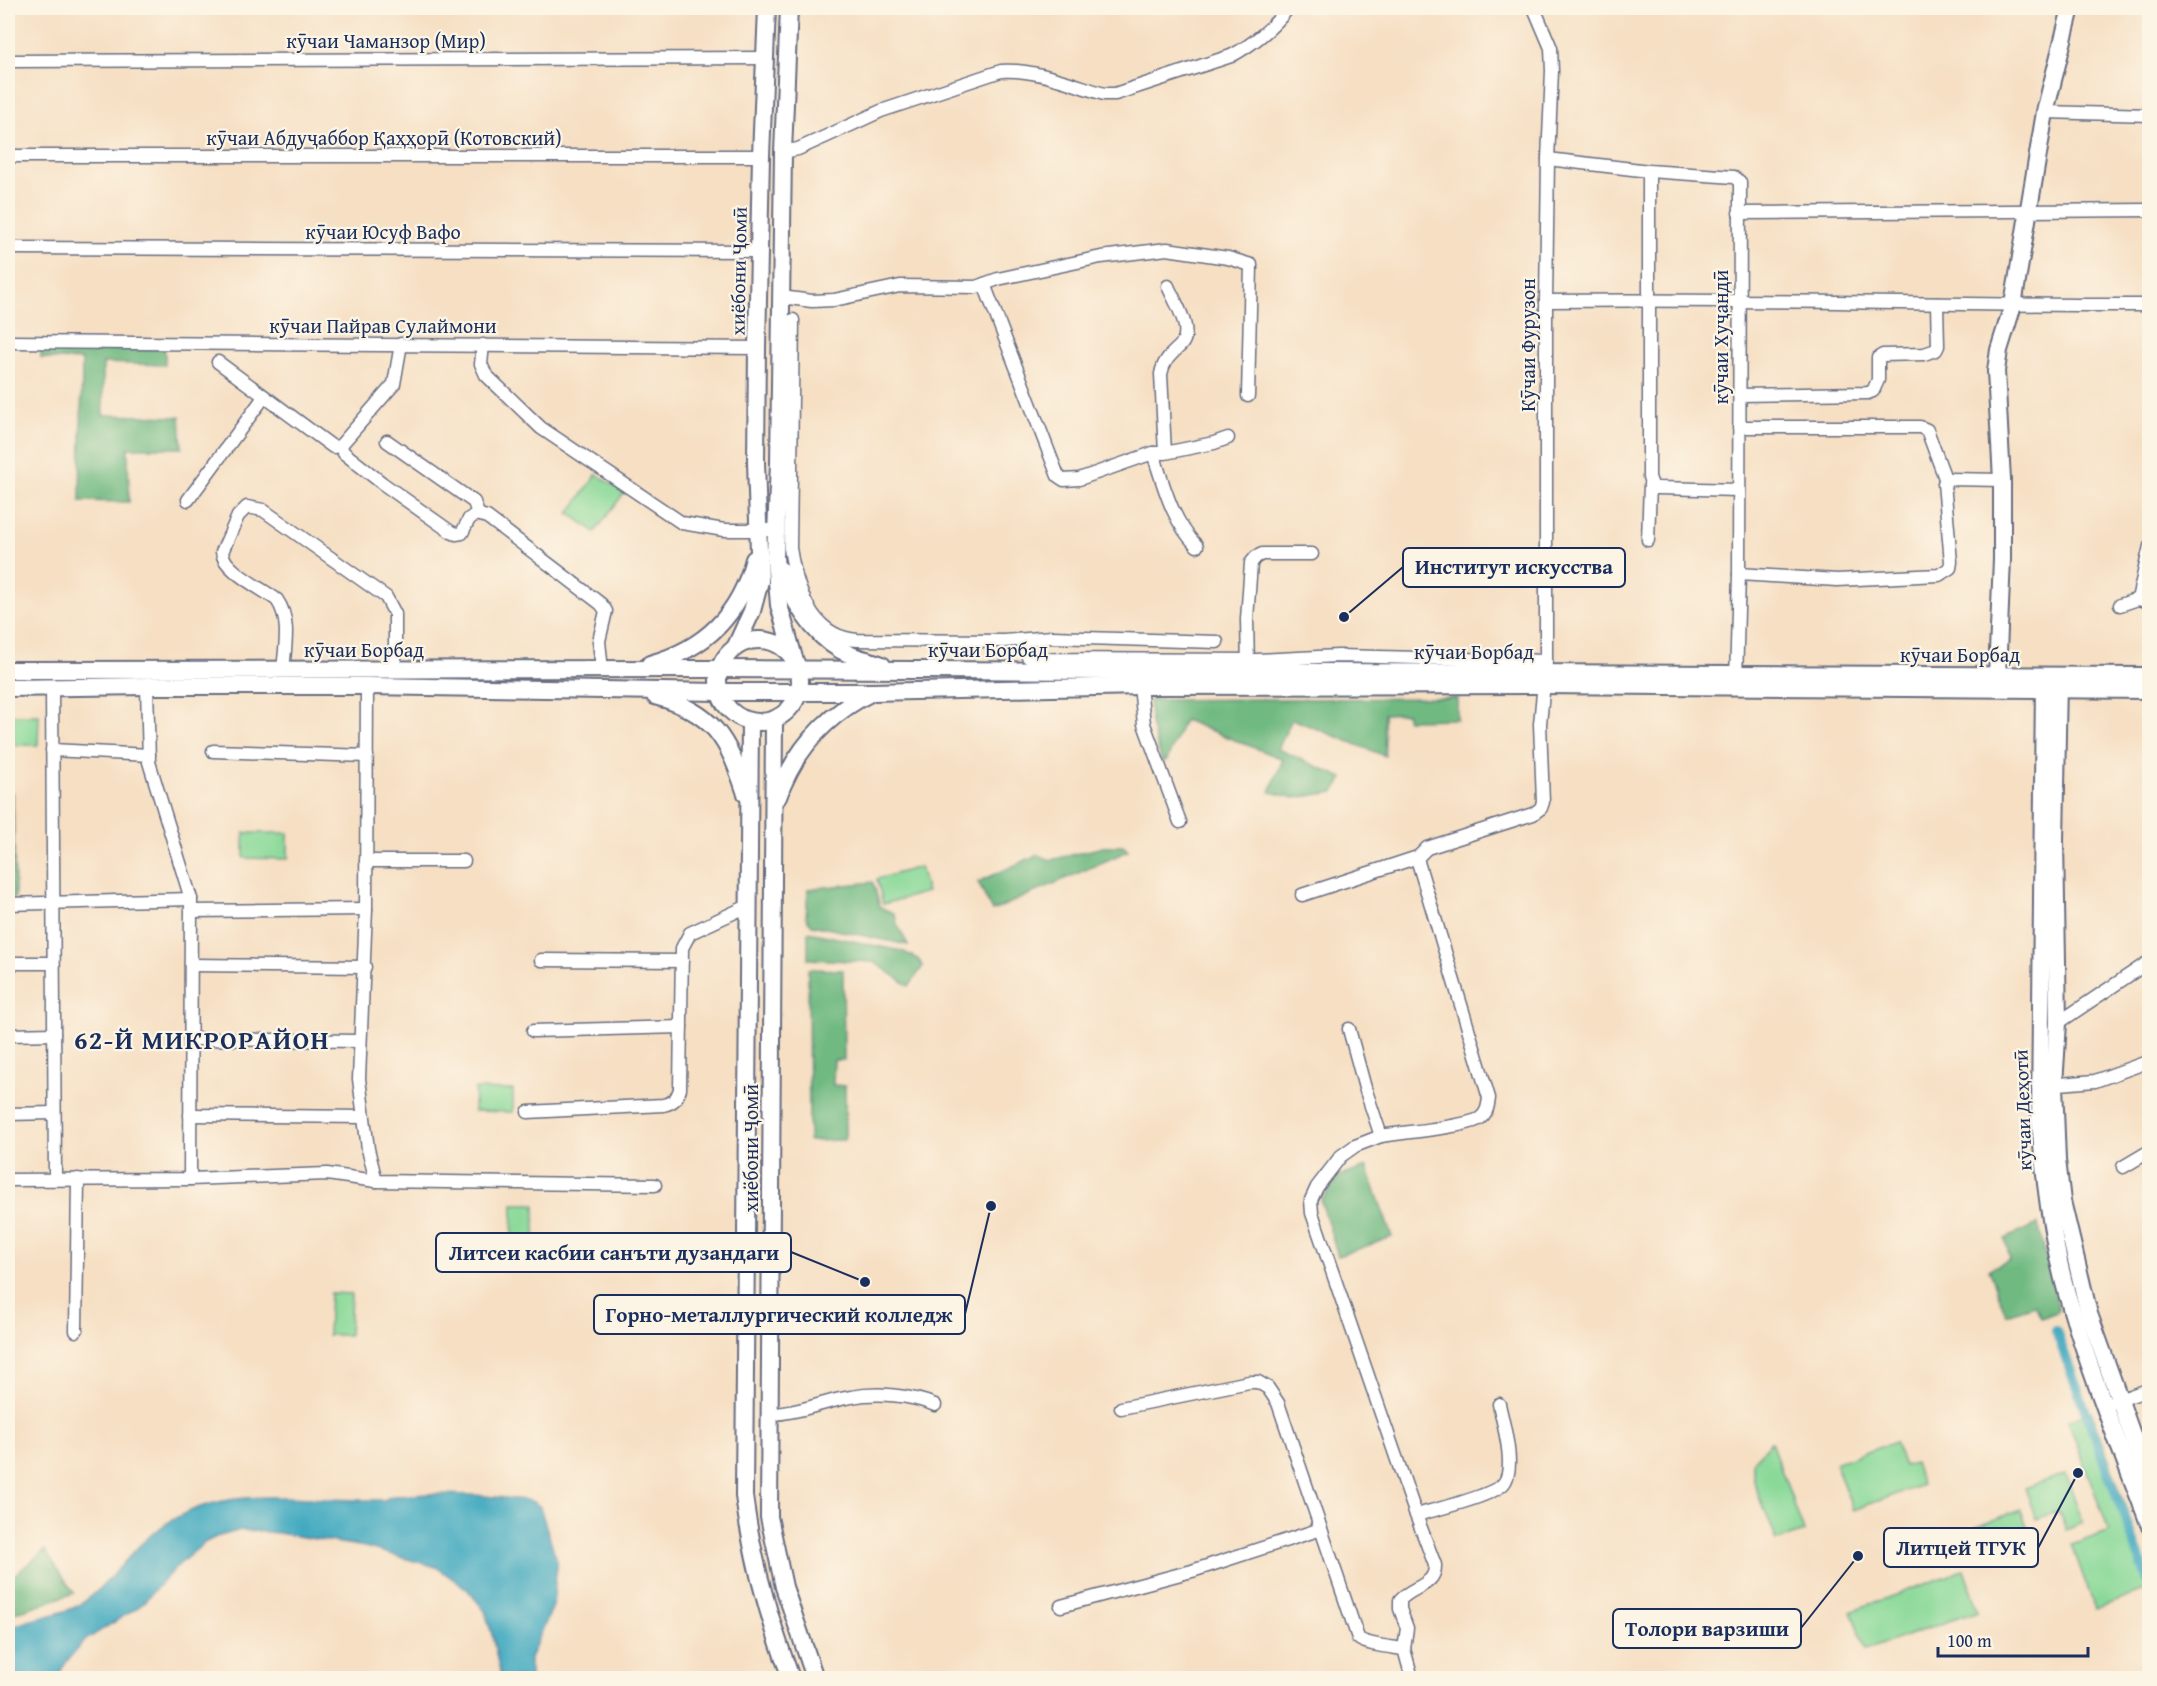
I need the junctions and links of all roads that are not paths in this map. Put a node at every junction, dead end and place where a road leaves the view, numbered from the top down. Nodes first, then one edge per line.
1 (767, 8) edge
2 (789, 8) edge
3 (1288, 8) edge
4 (1534, 8) edge
5 (2071, 8) edge
6 (766, 35) junction
7 (788, 37) junction
8 (765, 58) junction
9 (8, 60) edge
10 (2045, 112) junction
11 (2150, 115) edge
12 (783, 152) junction
13 (8, 156) edge
14 (761, 156) junction
15 (1548, 159) junction
16 (1649, 171) junction
17 (2150, 210) edge
18 (2029, 212) junction
19 (1739, 213) junction
20 (8, 248) edge
21 (759, 251) junction
22 (984, 284) junction
23 (1168, 286) dead end
24 (781, 297) junction
25 (1649, 299) junction
26 (1546, 301) junction
27 (1740, 301) junction
28 (1936, 304) junction
29 (2150, 305) edge
30 (2013, 306) junction
31 (793, 320) dead end
32 (8, 342) edge
33 (401, 344) junction
34 (483, 345) junction
35 (757, 348) junction
36 (218, 362) dead end
37 (1739, 394) junction
38 (264, 396) junction
39 (1248, 396) dead end
40 (1739, 427) junction
41 (1228, 438) dead end
42 (387, 441) dead end
43 (340, 446) junction
44 (1159, 453) junction
45 (784, 463) junction
46 (2002, 480) junction
47 (1946, 481) junction
48 (1650, 484) junction
49 (1740, 490) junction
50 (188, 500) dead end
51 (478, 514) junction
52 (776, 530) junction
53 (758, 536) junction
54 (1648, 540) dead end
55 (1197, 546) dead end
56 (2150, 546) edge
57 (1312, 554) dead end
58 (775, 557) junction
59 (1739, 574) junction
60 (2144, 601) edge
61 (2120, 605) dead end
62 (803, 607) junction
63 (1022, 640) junction
64 (1217, 642) dead end
65 (841, 643) junction
66 (735, 648) junction
67 (796, 664) junction
68 (1248, 666) junction
69 (720, 669) junction
70 (8, 670) edge
71 (283, 670) junction
72 (395, 670) junction
73 (602, 670) junction
74 (629, 670) junction
75 (900, 670) junction
76 (1544, 673) junction
77 (1997, 675) junction
78 (2150, 676) edge
79 (1736, 681) junction
80 (2051, 683) junction
81 (147, 686) junction
82 (367, 686) junction
83 (1140, 686) junction
84 (52, 687) junction
85 (8, 688) edge
86 (634, 690) junction
87 (2150, 690) edge
88 (800, 691) junction
89 (719, 692) junction
90 (872, 692) junction
91 (774, 720) junction
92 (750, 721) junction
93 (52, 750) junction
94 (213, 751) dead end
95 (149, 755) junction
96 (367, 756) junction
97 (775, 807) junction
98 (751, 809) junction
99 (1180, 822) dead end
100 (1418, 857) junction
101 (366, 861) junction
102 (464, 861) dead end
103 (1302, 895) dead end
104 (52, 902) junction
105 (8, 904) edge
106 (192, 905) junction
107 (748, 906) junction
108 (366, 909) junction
109 (541, 960) dead end
110 (2150, 961) edge
111 (682, 962) junction
112 (8, 963) edge
113 (54, 963) junction
114 (191, 966) junction
115 (365, 967) junction
116 (2058, 1023) junction
117 (681, 1027) junction
118 (1349, 1029) dead end
119 (533, 1030) dead end
120 (54, 1034) junction
121 (8, 1035) edge
122 (190, 1039) junction
123 (360, 1041) junction
124 (2150, 1061) edge
125 (2047, 1085) junction
126 (528, 1112) dead end
127 (54, 1113) junction
128 (8, 1114) edge
129 (190, 1115) junction
130 (363, 1117) junction
131 (1381, 1136) junction
132 (2150, 1151) edge
133 (2123, 1167) dead end
134 (55, 1179) junction
135 (78, 1179) junction
136 (190, 1179) junction
137 (8, 1180) edge
138 (376, 1181) junction
139 (655, 1185) dead end
140 (744, 1290) junction
141 (769, 1292) junction
142 (76, 1331) dead end
143 (2150, 1389) edge
144 (2112, 1403) junction
145 (1499, 1404) dead end
146 (936, 1405) dead end
147 (1121, 1407) dead end
148 (773, 1414) dead end
149 (2150, 1485) edge
150 (1416, 1515) junction
151 (2150, 1526) edge
152 (1321, 1529) junction
153 (1061, 1606) dead end
154 (1404, 1649) junction
155 (790, 1678) edge
156 (815, 1678) edge
157 (1412, 1678) edge

1 - 6 main road, хиёбони Ҷомӣ
2 - 7 main road
3 - 12 street
4 - 15 street, Кӯчаи Фурузон
5 - 10 main road
6 - 7 main road
6 - 8 main road, хиёбони Ҷомӣ
7 - 12 main road
8 - 9 street, кӯчаи Чаманзор (Мир)
8 - 14 main road, хиёбони Ҷомӣ
10 - 11 street
10 - 18 main road
12 - 24 main road
13 - 14 street, кӯчаи Абдуҷаббор Қаҳҳорӣ (Котовский)
14 - 21 main road, хиёбони Ҷомӣ
15 - 16 street, кӯчаи Хуҷандӣ
15 - 26 street, Кӯчаи Фурузон
16 - 19 street, кӯчаи Хуҷандӣ
16 - 25 street
17 - 18 street
18 - 19 street
18 - 30 main road
19 - 27 street, кӯчаи Хуҷандӣ
20 - 21 street, кӯчаи Юсуф Вафо
21 - 35 main road, хиёбони Ҷомӣ
22 - 24 street
22 - 39 street
22 - 44 street
23 - 44 street
24 - 45 main road
25 - 26 street
25 - 27 street
25 - 48 street
26 - 76 street, Кӯчаи Фурузон
27 - 28 street
27 - 37 street, кӯчаи Хуҷандӣ
28 - 30 street
28 - 37 street
29 - 30 street
30 - 46 main road
31 - 45 street
32 - 33 street, кӯчаи Пайрав Сулаймони
33 - 34 street, кӯчаи Пайрав Сулаймони
33 - 43 street
34 - 35 street, кӯчаи Пайрав Сулаймони
34 - 53 street
35 - 53 main road, хиёбони Ҷомӣ
36 - 38 street
37 - 40 street, кӯчаи Хуҷандӣ
38 - 43 street
38 - 50 street
40 - 47 street
40 - 49 street, кӯчаи Хуҷандӣ
41 - 44 street
42 - 51 street
43 - 51 street
44 - 55 street
45 - 52 main road
45 - 62 street
46 - 47 street
46 - 77 main road
47 - 59 street
48 - 49 street
48 - 54 street
49 - 59 street, кӯчаи Хуҷандӣ
51 - 73 street
52 - 53 street
52 - 58 main road
53 - 66 main road
53 - 74 main road
56 - 60 street
57 - 68 street
58 - 62 main road
58 - 67 main road
59 - 79 street, кӯчаи Хуҷандӣ
60 - 61 street
62 - 65 main road
63 - 64 street
63 - 65 street
63 - 68 street
65 - 75 main road
66 - 67 main road
66 - 69 main road
67 - 69 main road, кӯчаи Борбад
67 - 75 main road, кӯчаи Борбад
67 - 88 main road
68 - 75 main road, кӯчаи Борбад
68 - 76 main road, кӯчаи Борбад
69 - 74 main road, кӯчаи Борбад
69 - 89 main road
70 - 71 main road, кӯчаи Борбад
71 - 72 main road, кӯчаи Борбад
71 - 72 street
72 - 73 main road, кӯчаи Борбад
73 - 74 main road, кӯчаи Борбад
76 - 79 main road, кӯчаи Борбад
76 - 83 main road, кӯчаи Борбад
76 - 100 street, Кӯчаи Фурузон
77 - 79 main road, кӯчаи Борбад
77 - 80 main road, кӯчаи Борбад
78 - 80 main road, кӯчаи Борбад
79 - 80 main road, кӯчаи Борбад
80 - 87 main road, кӯчаи Борбад
80 - 116 main road, кӯчаи Деҳотӣ
80 - 125 main road, кӯчаи Деҳотӣ
81 - 82 main road, кӯчаи Борбад
81 - 84 main road, кӯчаи Борбад
81 - 95 street
82 - 86 main road, кӯчаи Борбад
82 - 96 street
83 - 90 main road, кӯчаи Борбад
83 - 99 street
84 - 85 main road, кӯчаи Борбад
84 - 93 street
86 - 89 main road, кӯчаи Борбад
86 - 98 main road
88 - 89 main road, кӯчаи Борбад
88 - 90 main road, кӯчаи Борбад
88 - 91 main road
89 - 92 main road
90 - 97 main road
91 - 92 main road
91 - 97 main road, хиёбони Ҷомӣ
92 - 98 main road, хиёбони Ҷомӣ
93 - 95 street
93 - 104 street
94 - 96 street
95 - 106 street
96 - 101 street
97 - 141 main road, хиёбони Ҷомӣ
98 - 107 main road, хиёбони Ҷомӣ
100 - 103 street
100 - 131 street
101 - 102 street
101 - 108 street
104 - 105 street
104 - 106 street
104 - 113 street
106 - 108 street
106 - 114 street
107 - 111 street
107 - 140 main road, хиёбони Ҷомӣ
108 - 115 street
109 - 111 street
110 - 116 street
111 - 117 street
112 - 113 street
113 - 120 street
114 - 115 street
114 - 122 street
115 - 123 street
116 - 125 main road, кӯчаи Деҳотӣ
117 - 119 street
117 - 126 street
118 - 131 street
120 - 121 street
120 - 127 street
122 - 123 street
122 - 129 street
123 - 130 street
124 - 125 street
125 - 144 main road, кӯчаи Деҳотӣ
127 - 128 street
127 - 134 street
129 - 130 street
129 - 136 street
130 - 138 street
131 - 150 street
132 - 133 street
134 - 135 street
134 - 137 street
135 - 136 street
135 - 142 street
136 - 138 street
138 - 139 street
140 - 141 main road
140 - 155 main road, хиёбони Ҷомӣ
141 - 156 main road, хиёбони Ҷомӣ
143 - 144 street
144 - 149 main road, кӯчаи Деҳотӣ
144 - 151 main road, кӯчаи Деҳотӣ
145 - 150 street
146 - 148 street
147 - 152 street
150 - 154 street
152 - 153 street
152 - 154 street
154 - 157 street

